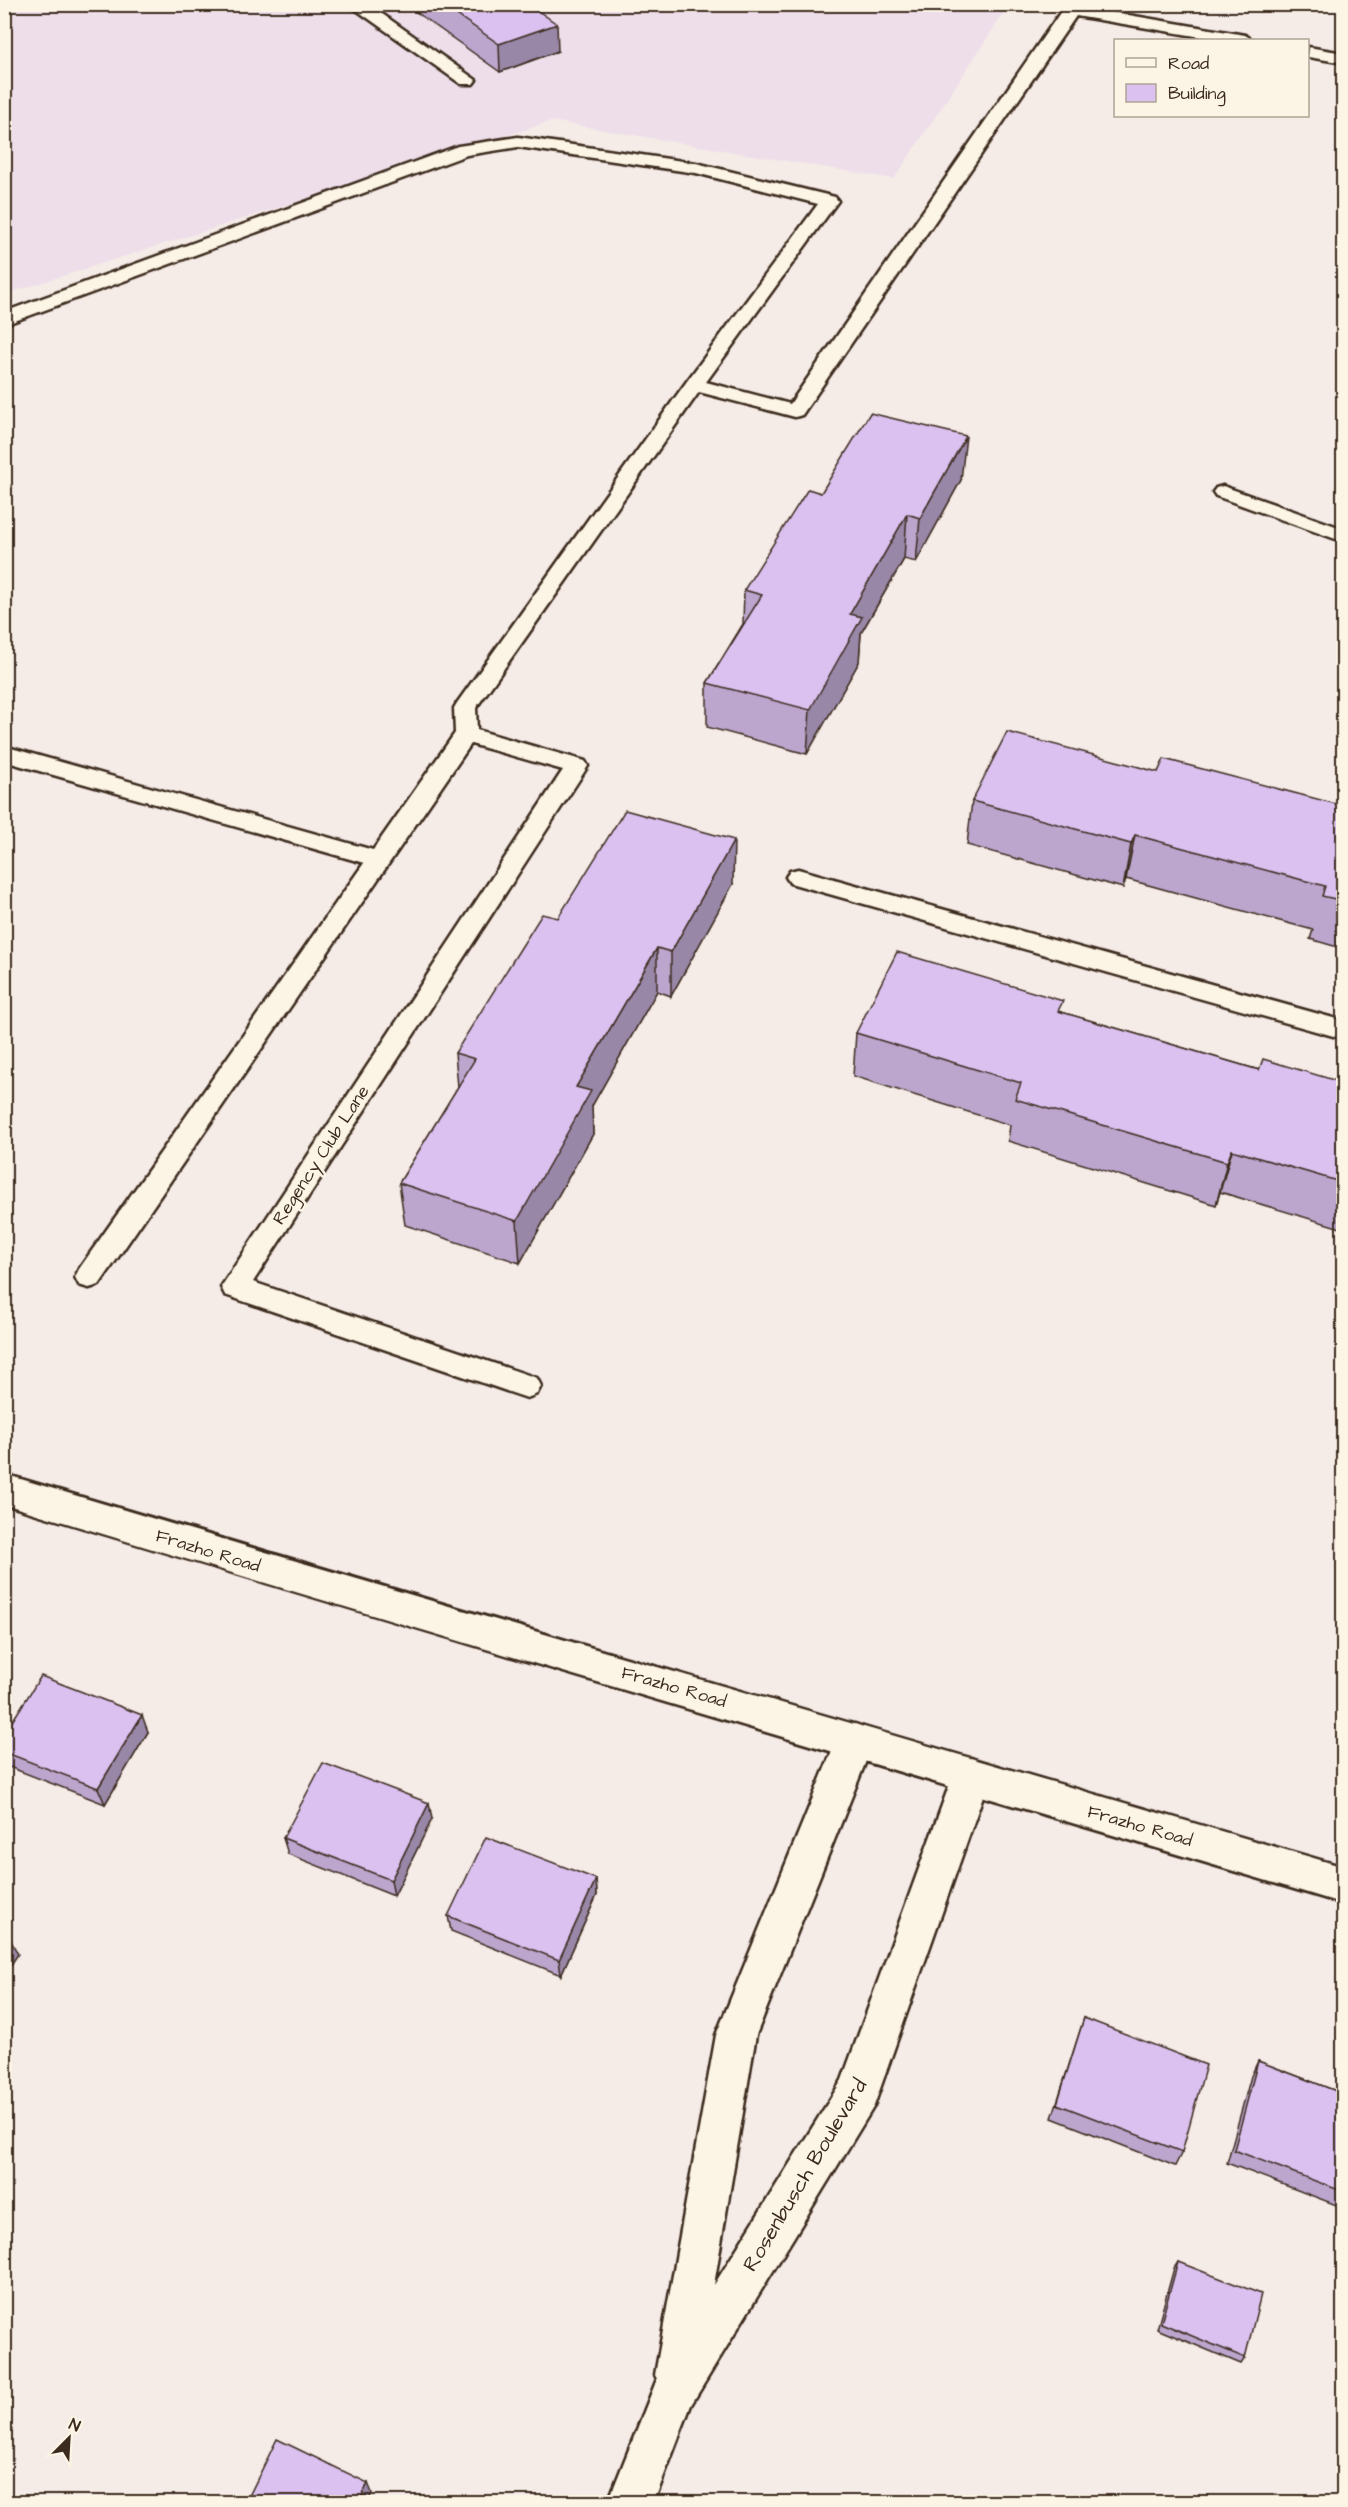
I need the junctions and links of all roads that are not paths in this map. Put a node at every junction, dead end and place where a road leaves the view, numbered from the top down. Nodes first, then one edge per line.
1 (356, 4) edge
2 (1073, 7) edge
3 (1240, 39) edge
4 (1309, 52) edge
5 (1344, 58) edge
6 (467, 80) dead end
7 (4, 319) edge
8 (694, 385) junction
9 (1222, 492) dead end
10 (1344, 536) edge
11 (465, 734) junction
12 (4, 753) edge
13 (377, 859) junction
14 (798, 878) dead end
15 (1344, 1030) edge
16 (89, 1277) dead end
17 (527, 1386) dead end
18 (8, 1495) edge
19 (855, 1742) junction
20 (971, 1776) junction
21 (1344, 1886) edge
22 (674, 2391) junction
23 (631, 2502) edge

1 - 6 lane
2 - 3 lane
2 - 8 lane
4 - 5 lane
7 - 8 lane
8 - 11 lane
9 - 10 lane
11 - 13 lane
11 - 17 lane, Regency Club Lane
12 - 13 lane
13 - 16 lane
14 - 15 lane
18 - 19 street, Frazho Road
19 - 20 street, Frazho Road
19 - 22 street, Rosenbusch Boulevard
20 - 21 street, Frazho Road
20 - 22 street, Rosenbusch Boulevard
22 - 23 street, Rosenbusch Boulevard

